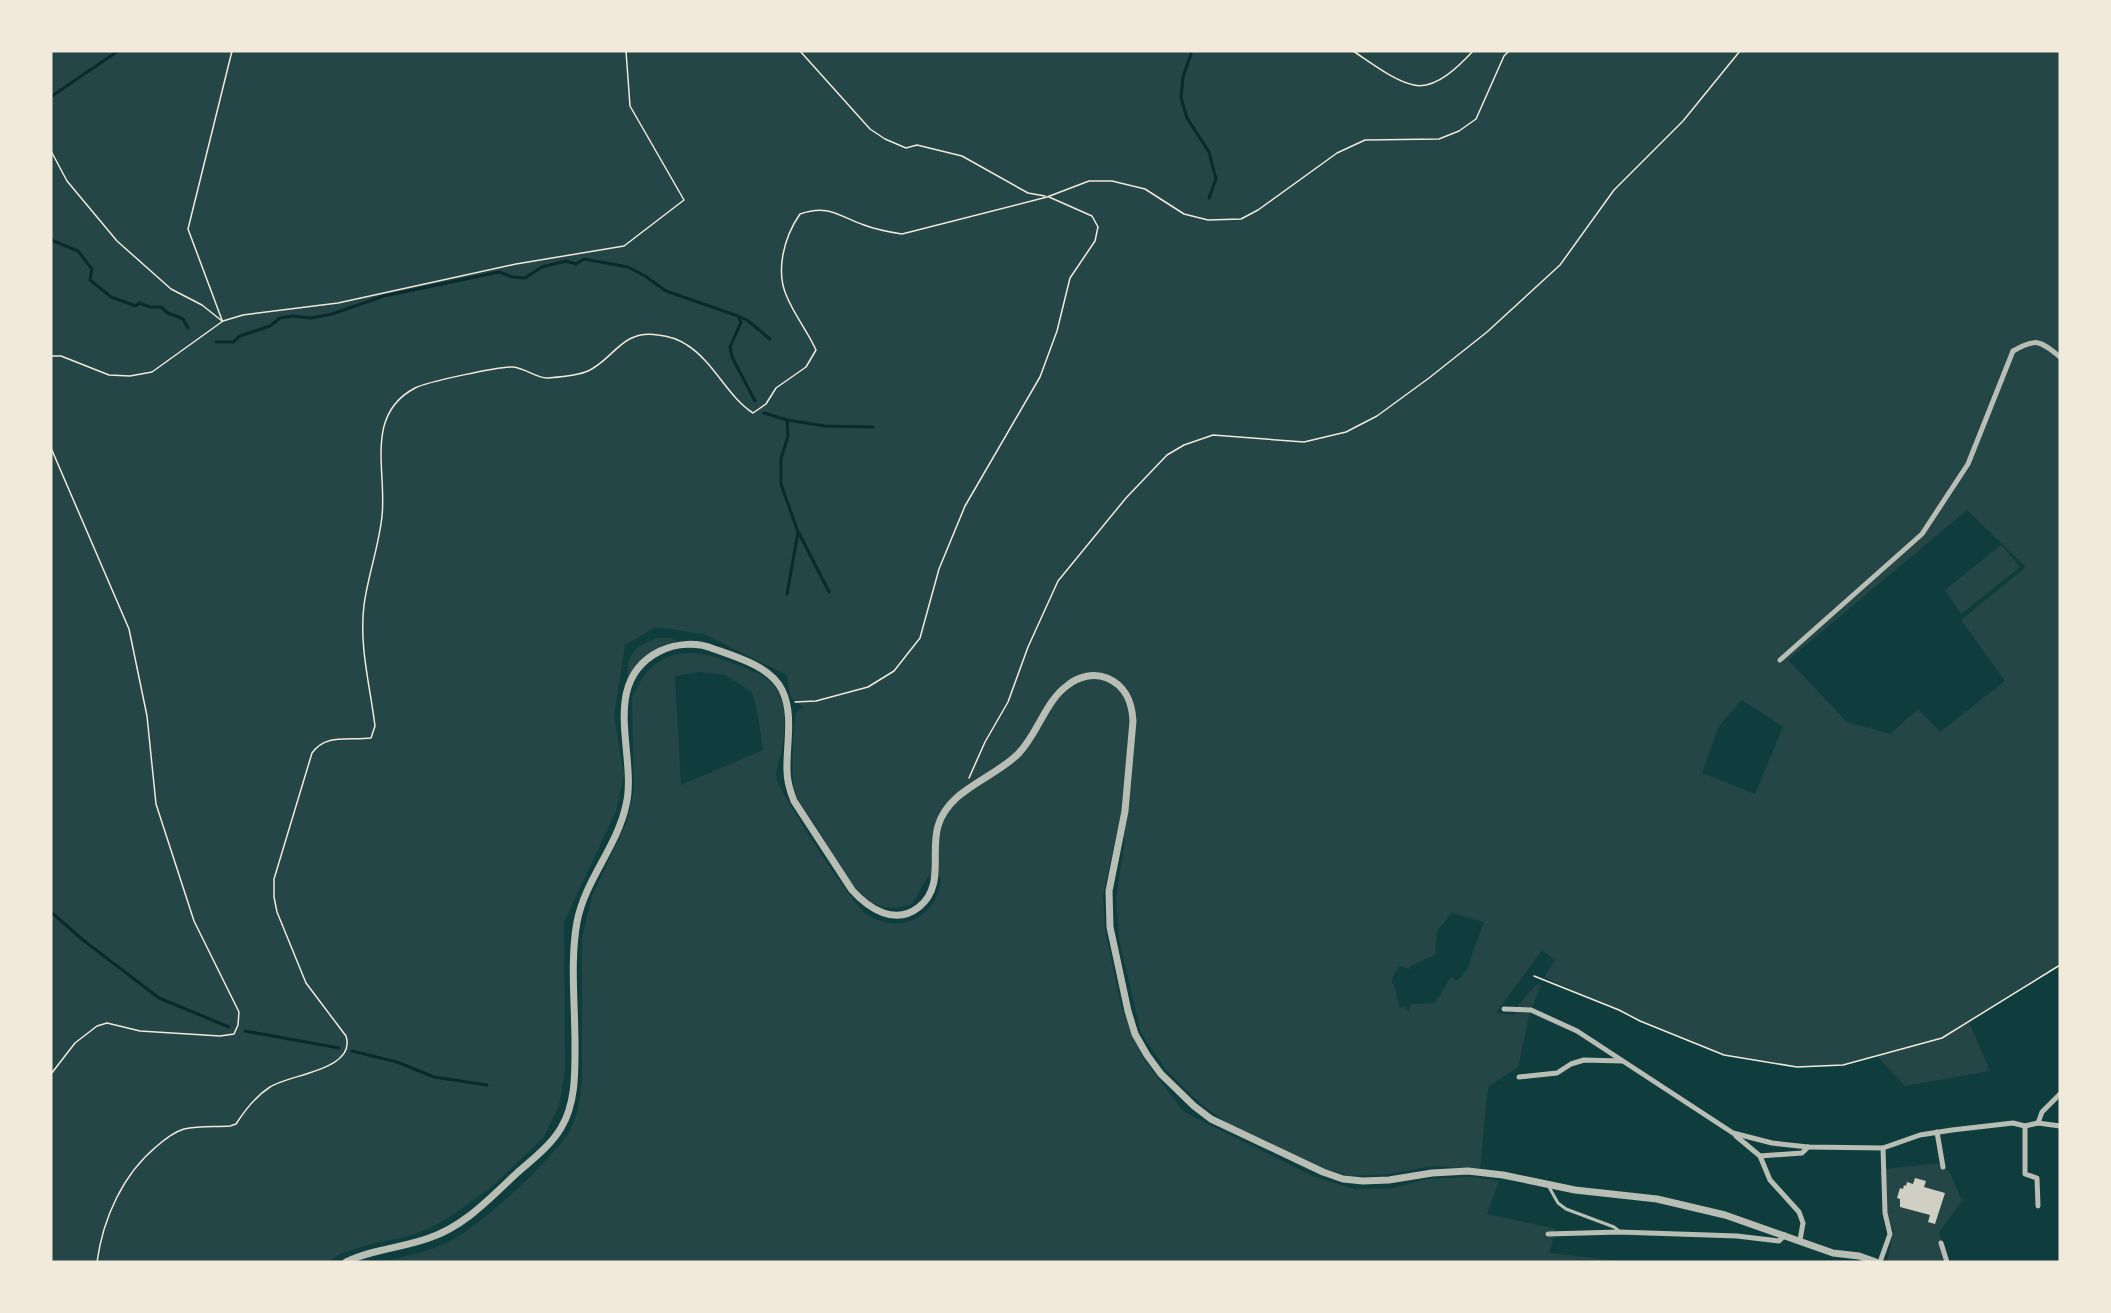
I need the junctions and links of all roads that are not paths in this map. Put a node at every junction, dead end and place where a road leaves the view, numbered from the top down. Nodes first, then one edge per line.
1 (2060, 357) edge
2 (1780, 660) dead end
3 (1504, 1009) dead end
4 (1625, 1062) junction
5 (1520, 1077) dead end
6 (2060, 1094) edge
7 (2038, 1123) junction
8 (2025, 1126) junction
9 (2060, 1126) edge
10 (1936, 1132) junction
11 (1733, 1133) junction
12 (1808, 1147) junction
13 (1883, 1148) junction
14 (1760, 1156) junction
15 (1943, 1167) dead end
16 (1548, 1185) junction
17 (2038, 1206) dead end
18 (1619, 1232) junction
19 (1548, 1234) dead end
20 (1785, 1235) junction
21 (1800, 1240) junction
22 (1941, 1243) dead end
23 (346, 1262) edge
24 (1878, 1262) edge
25 (1947, 1262) edge

1 - 2 street
3 - 4 street
4 - 5 street
4 - 11 street
6 - 7 street
7 - 8 street
7 - 9 street
8 - 10 street
8 - 17 street
10 - 13 street
10 - 15 street
11 - 12 street
11 - 14 street
12 - 13 street
12 - 14 street
13 - 24 street
14 - 21 street
16 - 18 lane
16 - 20 street
16 - 23 street
18 - 19 street
18 - 20 street
20 - 21 street
21 - 24 street
22 - 25 street

